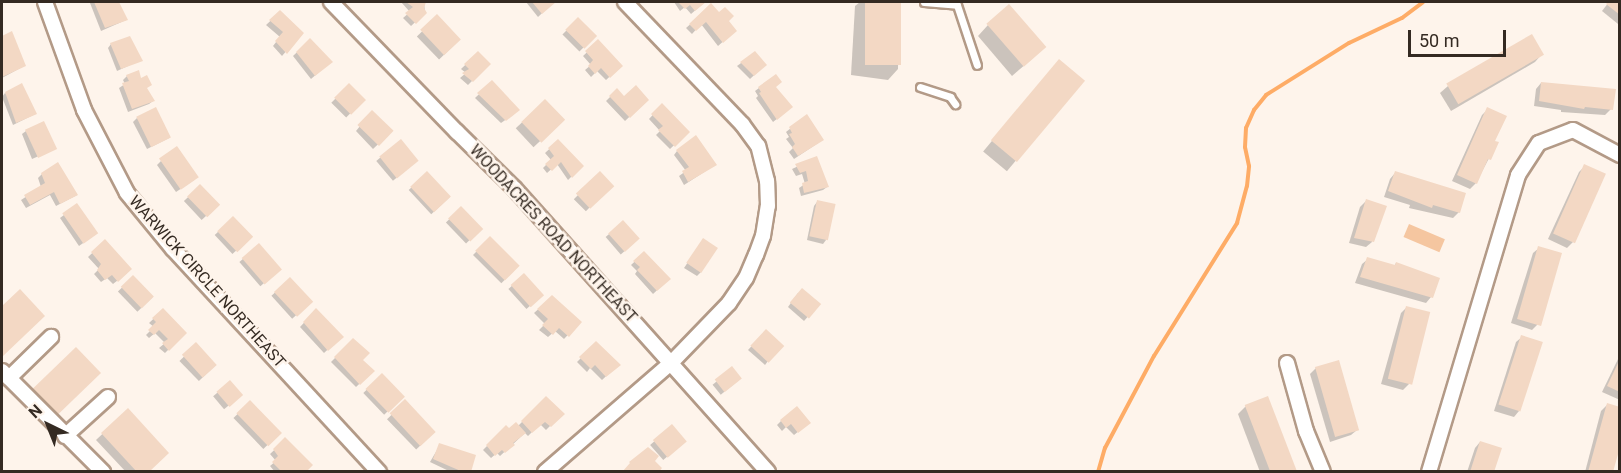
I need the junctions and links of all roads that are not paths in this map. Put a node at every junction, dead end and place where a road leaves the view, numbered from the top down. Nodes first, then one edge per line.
1 (45, 2) edge
2 (331, 2) edge
3 (625, 2) edge
4 (924, 2) edge
5 (977, 65) dead end
6 (920, 87) dead end
7 (955, 104) dead end
8 (1620, 155) edge
9 (51, 338) dead end
10 (672, 362) junction
11 (1287, 363) dead end
12 (5, 375) edge
13 (108, 397) dead end
14 (65, 436) junction
15 (103, 471) edge
16 (379, 471) edge
17 (545, 471) edge
18 (768, 471) edge
19 (1323, 471) edge
20 (1429, 471) edge

1 - 16 street, WARWICK CIRCLE NORTHEAST
2 - 10 street, WOODACRES ROAD NORTHEAST
3 - 10 street
4 - 5 lane
6 - 7 lane
8 - 20 street
9 - 12 street
10 - 17 street
10 - 18 street, WOODACRES ROAD NORTHEAST
11 - 19 street
12 - 14 street
13 - 14 street
14 - 15 street

